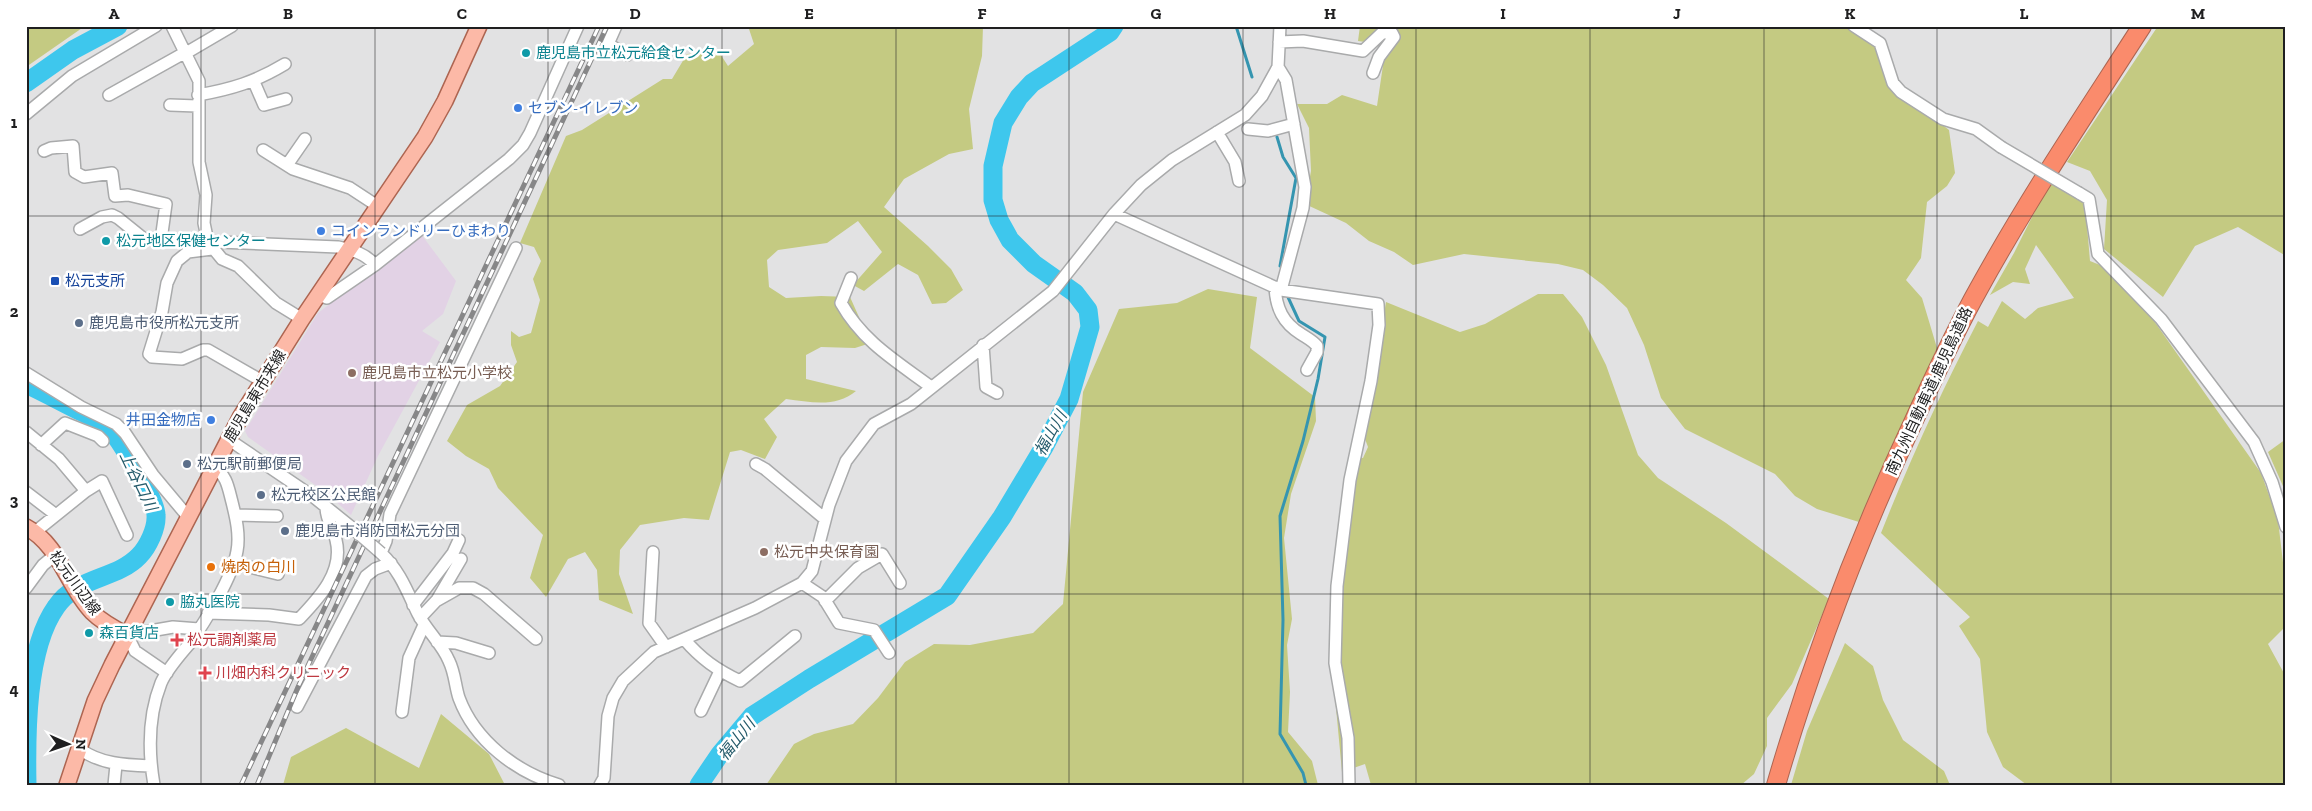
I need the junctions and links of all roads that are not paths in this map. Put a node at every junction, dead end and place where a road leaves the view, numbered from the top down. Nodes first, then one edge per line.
1 (156, 26) edge
2 (172, 26) edge
3 (232, 26) edge
4 (479, 26) edge
5 (578, 26) edge
6 (616, 26) edge
7 (1280, 26) edge
8 (1854, 26) edge
9 (2142, 26) edge
10 (1279, 42) junction
11 (186, 53) junction
12 (627, 55) dead end
13 (285, 64) dead end
14 (1278, 67) junction
15 (1373, 73) dead end
16 (254, 82) junction
17 (109, 95) dead end
18 (286, 98) dead end
19 (198, 101) junction
20 (170, 105) dead end
21 (26, 114) edge
22 (1294, 124) junction
23 (1248, 128) dead end
24 (1217, 132) junction
25 (305, 139) dead end
26 (263, 150) dead end
27 (44, 151) dead end
28 (287, 165) junction
29 (1239, 181) dead end
30 (379, 208) junction
31 (1114, 214) junction
32 (80, 229) dead end
33 (161, 240) junction
34 (210, 246) junction
35 (516, 248) dead end
36 (350, 249) junction
37 (375, 265) junction
38 (851, 278) dead end
39 (1278, 288) junction
40 (318, 295) junction
41 (302, 319) junction
42 (983, 345) junction
43 (1306, 370) dead end
44 (26, 373) edge
45 (262, 381) junction
46 (932, 387) junction
47 (997, 393) dead end
48 (26, 432) edge
49 (228, 439) junction
50 (103, 441) dead end
51 (42, 445) junction
52 (756, 464) dead end
53 (214, 467) junction
54 (86, 491) junction
55 (26, 492) edge
56 (326, 507) junction
57 (56, 515) junction
58 (235, 515) junction
59 (277, 516) dead end
60 (189, 518) junction
61 (825, 519) junction
62 (2286, 526) edge
63 (31, 530) edge
64 (127, 535) dead end
65 (459, 540) dead end
66 (653, 552) dead end
67 (381, 553) junction
68 (55, 555) junction
69 (461, 558) dead end
70 (234, 563) junction
71 (391, 563) junction
72 (278, 574) dead end
73 (802, 583) junction
74 (900, 584) dead end
75 (26, 588) edge
76 (436, 601) junction
77 (825, 601) junction
78 (414, 605) junction
79 (208, 613) junction
80 (422, 621) junction
81 (199, 629) junction
82 (127, 636) junction
83 (795, 636) dead end
84 (536, 639) dead end
85 (684, 639) junction
86 (437, 642) junction
87 (666, 647) junction
88 (489, 653) dead end
89 (889, 654) dead end
90 (720, 672) junction
91 (167, 673) junction
92 (297, 707) dead end
93 (701, 710) dead end
94 (402, 712) dead end
95 (80, 749) junction
96 (116, 765) junction
97 (150, 766) junction
98 (67, 785) edge
99 (114, 785) edge
100 (154, 785) edge
101 (559, 785) edge
102 (600, 785) edge
103 (1349, 785) edge
104 (1776, 785) edge

1 - 21 street
2 - 11 street
3 - 11 street
4 - 30 main road, 鹿児島東市来線
5 - 37 street
6 - 12 street
7 - 10 street
8 - 62 street, bridge
9 - 104 highway, 南九州自動車道;鹿児島道路
10 - 14 street
10 - 15 street
11 - 17 street
11 - 19 street
13 - 16 street
14 - 22 street
14 - 24 street
16 - 18 street
16 - 19 street
19 - 20 street
19 - 34 street
22 - 23 street
22 - 39 street
24 - 29 street
24 - 31 street
25 - 28 street
26 - 28 street
27 - 33 street
28 - 30 street
30 - 36 main road, 鹿児島東市来線
31 - 39 street
31 - 42 street
32 - 33 street
33 - 34 street
34 - 36 street
34 - 41 street
34 - 45 street
35 - 67 street
36 - 37 street
36 - 40 main road, 鹿児島東市来線
37 - 40 street
38 - 46 street
39 - 43 street
39 - 103 street
40 - 41 main road, 鹿児島東市来線
41 - 45 main road, 鹿児島東市来線
42 - 46 street
42 - 47 street
44 - 60 street
45 - 49 main road, 鹿児島東市来線
46 - 61 street
48 - 51 street
49 - 53 main road, 鹿児島東市来線
49 - 56 street
50 - 51 street
51 - 54 street
52 - 61 street
53 - 58 street
53 - 60 main road, 鹿児島東市来線
54 - 57 street
54 - 64 street
55 - 57 street
56 - 67 street, bridge
56 - 79 street
57 - 63 street
58 - 59 street
58 - 70 street
60 - 82 main road, 鹿児島東市来線
61 - 73 street
63 - 68 main road, 松元川辺線
65 - 78 street
66 - 87 street
67 - 71 street
68 - 75 street
68 - 82 main road, 松元川辺線
69 - 76 street
70 - 72 street
70 - 79 street
71 - 78 street
71 - 92 street
73 - 77 street
73 - 85 street
74 - 77 street
76 - 80 street
76 - 84 street
77 - 89 street
78 - 80 street
79 - 81 street
80 - 86 street
80 - 94 street
81 - 82 street
81 - 91 street
82 - 91 street
82 - 95 main road, 鹿児島東市来線
83 - 90 street
85 - 87 street
85 - 90 street
86 - 88 street
86 - 101 street
87 - 102 street
90 - 93 street
91 - 97 street
95 - 96 street
95 - 98 main road, 鹿児島東市来線
96 - 97 street
96 - 99 street
97 - 100 street

